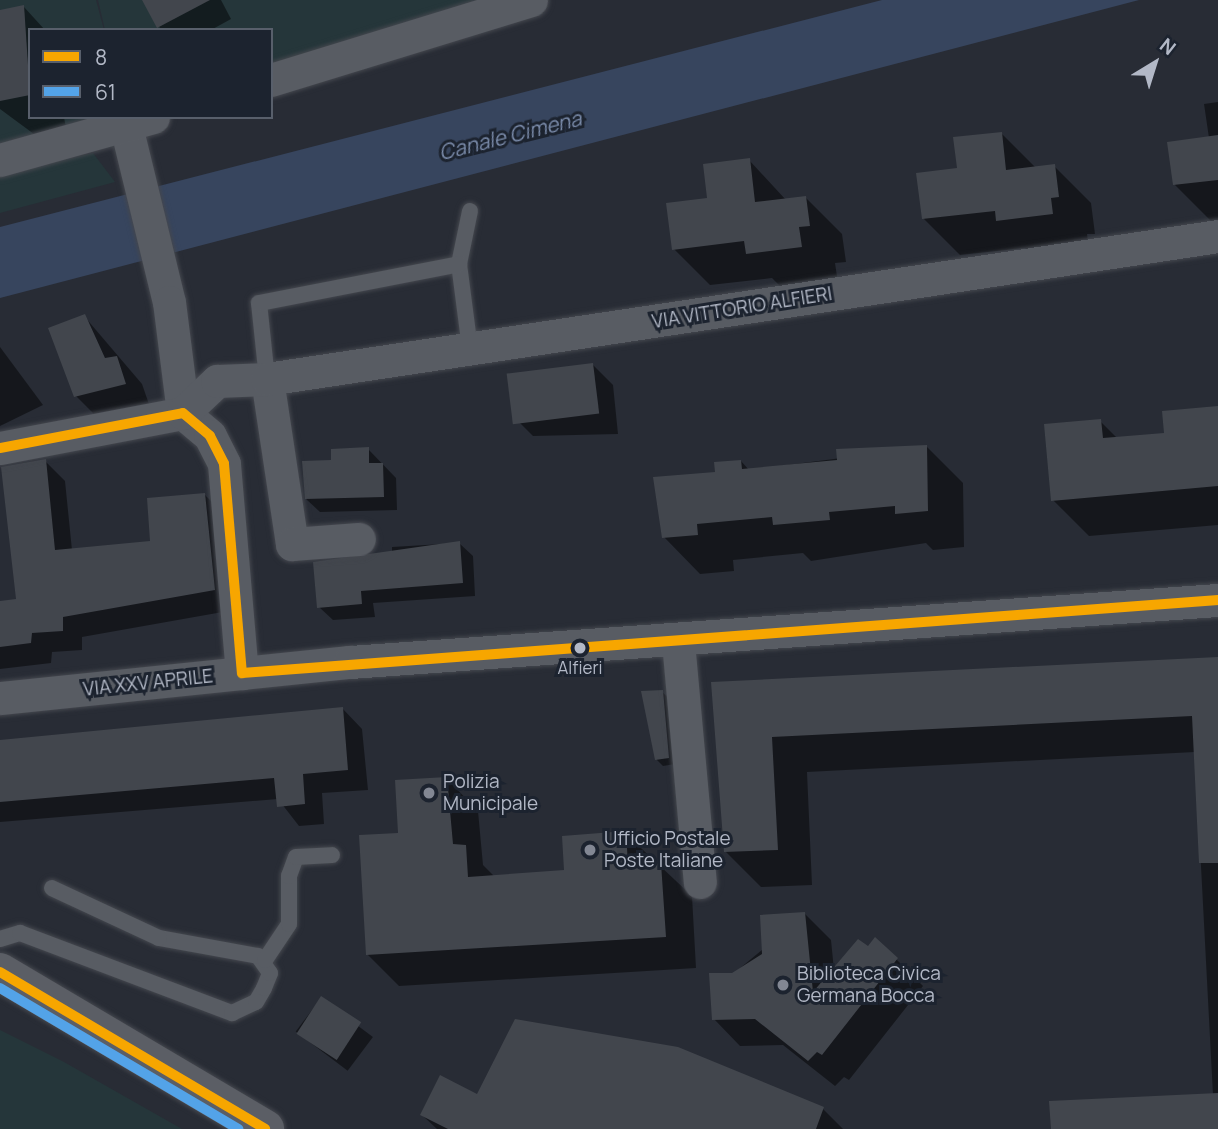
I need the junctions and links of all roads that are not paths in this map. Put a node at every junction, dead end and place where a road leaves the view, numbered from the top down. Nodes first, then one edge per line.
1 (531, 0) edge
2 (273, 79) edge
3 (139, 122) edge
4 (0, 160) edge
5 (470, 211) dead end
6 (1218, 236) edge
7 (459, 264) junction
8 (470, 349) junction
9 (267, 379) junction
10 (183, 413) junction
11 (0, 448) edge
12 (359, 540) dead end
13 (1218, 600) edge
14 (678, 642) junction
15 (242, 673) junction
16 (0, 698) edge
17 (332, 855) dead end
18 (700, 882) dead end
19 (52, 888) dead end
20 (0, 939) edge
21 (265, 960) junction
22 (0, 972) edge
23 (265, 1129) edge

1 - 2 street
3 - 4 street
3 - 10 street
5 - 7 lane
6 - 8 street, VIA VITTORIO ALFIERI
7 - 8 lane
7 - 9 lane
8 - 9 street, VIA VITTORIO ALFIERI
9 - 10 street, VIA VITTORIO ALFIERI
9 - 12 street
10 - 11 street
10 - 15 street
13 - 14 street, VIA XXV APRILE
14 - 15 street, VIA XXV APRILE
14 - 18 street
15 - 16 street, VIA XXV APRILE
17 - 21 lane
19 - 21 lane
20 - 21 lane
22 - 23 main road

